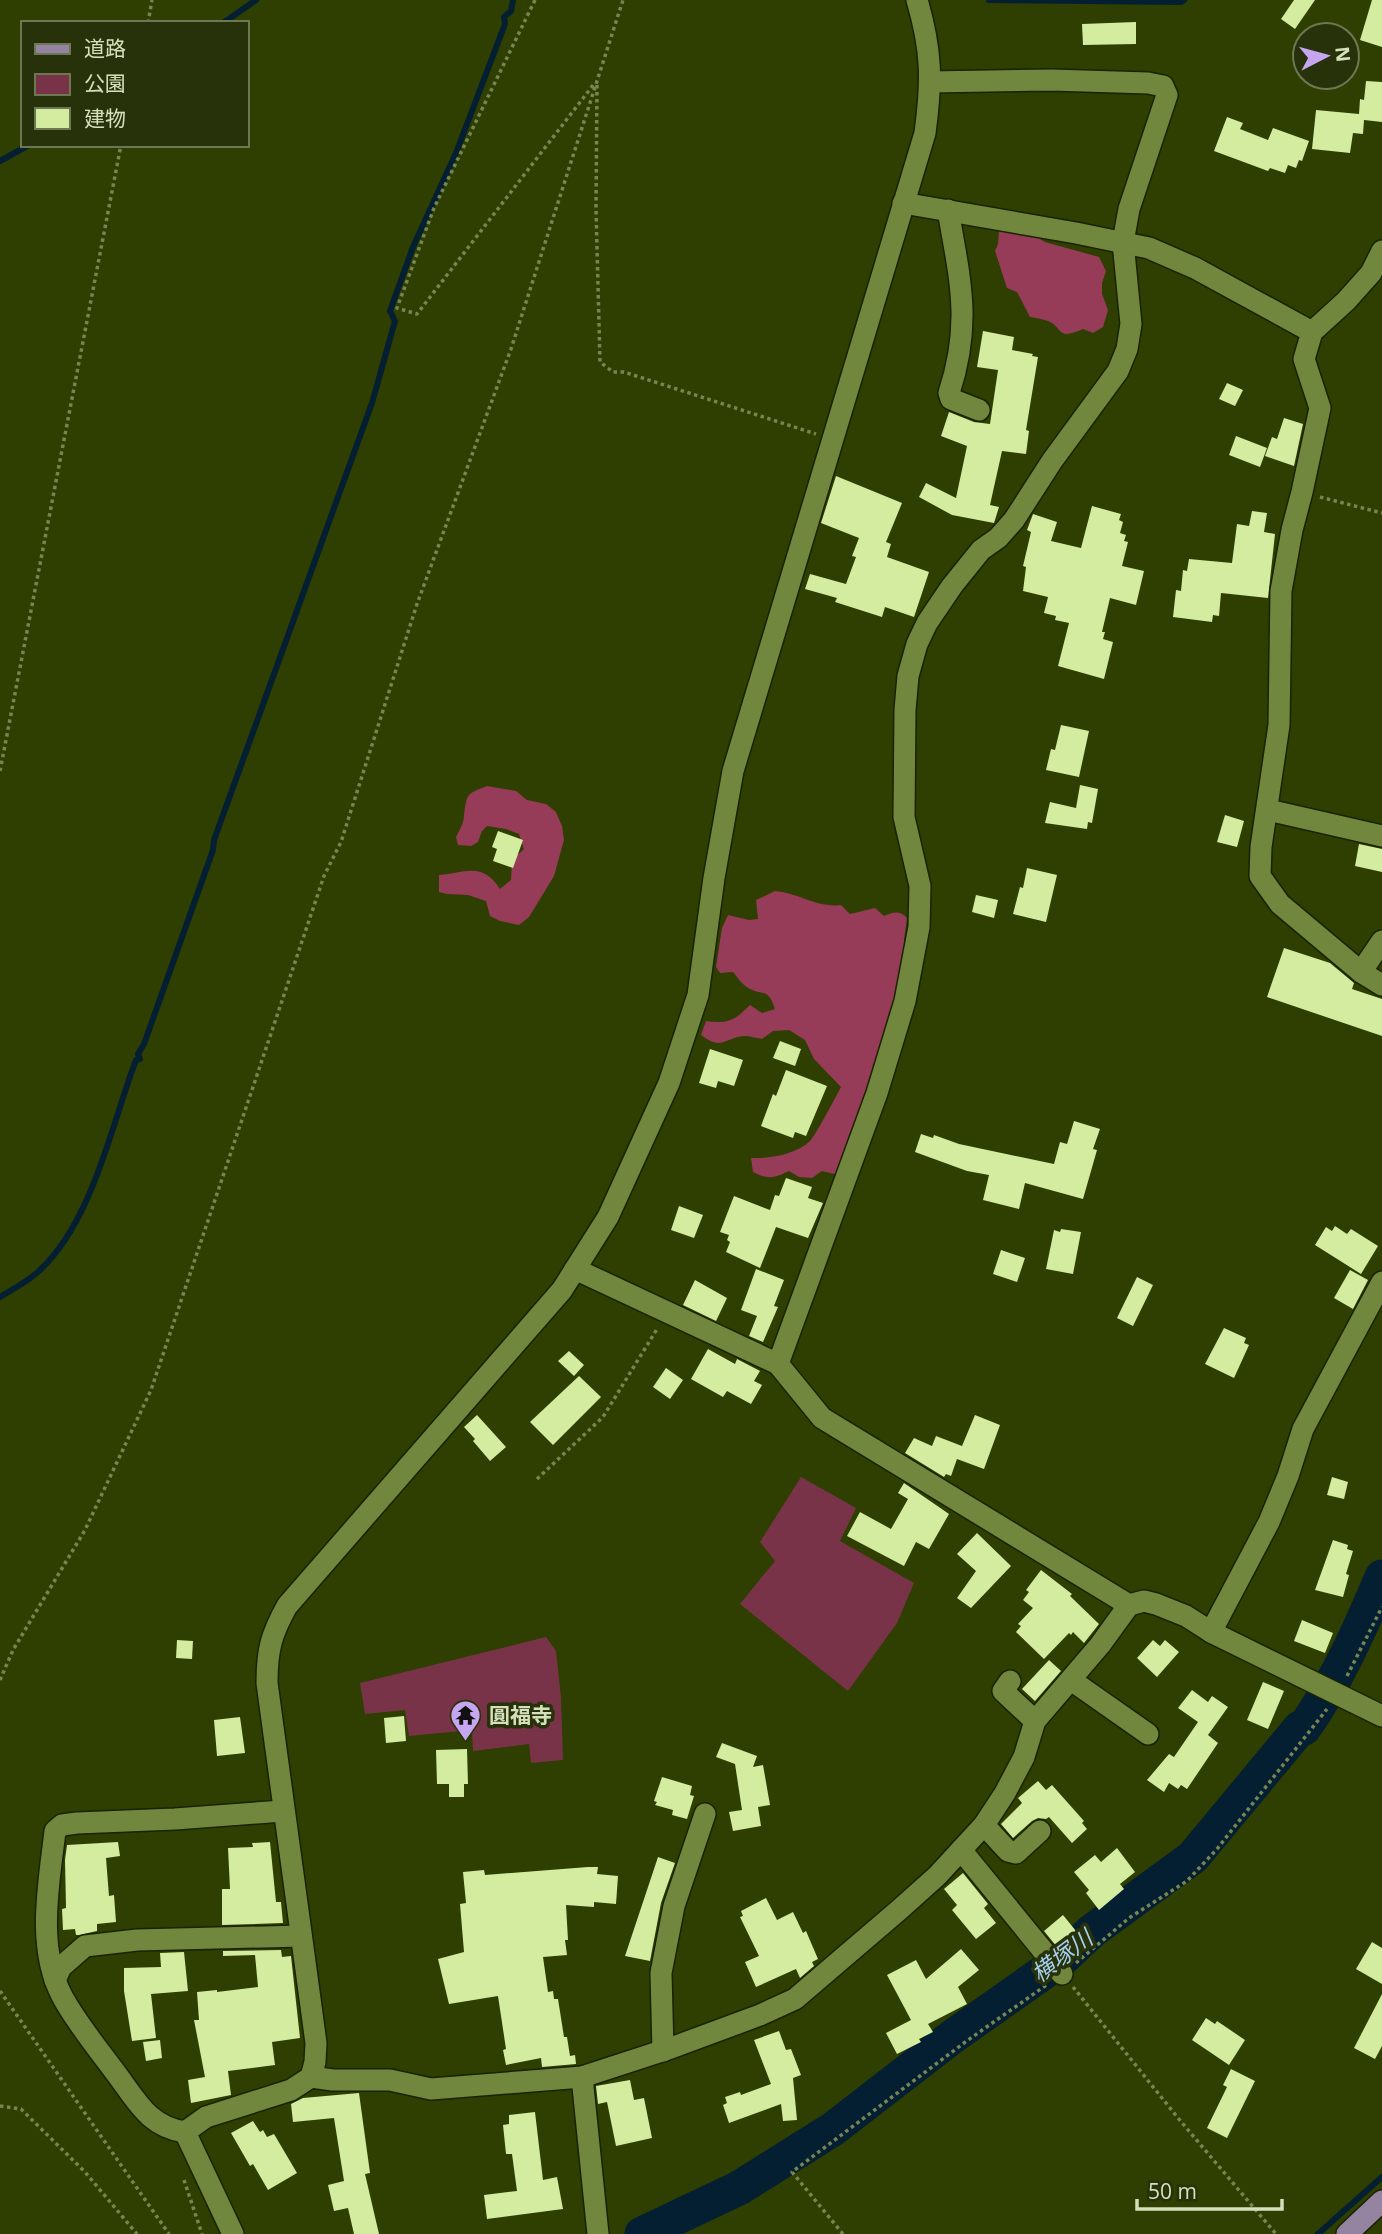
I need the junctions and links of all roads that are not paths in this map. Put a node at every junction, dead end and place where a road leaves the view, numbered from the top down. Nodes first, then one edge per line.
1 (917, 0) edge
2 (930, 82) junction
3 (902, 203) junction
4 (948, 210) junction
5 (1123, 243) junction
6 (1382, 251) edge
7 (1312, 332) junction
8 (979, 410) dead end
9 (1268, 810) junction
10 (1382, 836) edge
11 (1382, 941) edge
12 (1361, 972) junction
13 (1382, 985) edge
14 (575, 1269) junction
15 (1382, 1282) edge
16 (778, 1364) junction
17 (1129, 1605) junction
18 (1211, 1632) junction
19 (1071, 1680) junction
20 (1010, 1681) dead end
21 (1382, 1716) edge
22 (1035, 1721) junction
23 (1148, 1734) dead end
24 (283, 1811) junction
25 (705, 1814) dead end
26 (984, 1825) junction
27 (1040, 1830) dead end
28 (961, 1850) junction
29 (301, 1936) junction
30 (1062, 1975) road end
31 (55, 1980) junction
32 (663, 2051) junction
33 (311, 2077) junction
34 (582, 2077) junction
35 (185, 2132) junction
36 (1382, 2201) edge
37 (233, 2234) edge
38 (598, 2234) edge
39 (1347, 2234) edge

1 - 2 street
2 - 3 street
2 - 5 street
3 - 4 street
3 - 14 street
4 - 5 street
4 - 8 street
5 - 7 street
5 - 16 street
6 - 7 street
7 - 9 street
9 - 10 street
9 - 12 street
11 - 12 street
12 - 13 street
14 - 16 street
14 - 24 street
15 - 18 street
16 - 17 street
17 - 18 street
17 - 19 street
18 - 21 street
19 - 22 street
19 - 23 street
20 - 22 street
22 - 26 street
24 - 29 street
24 - 31 street
25 - 32 street
26 - 27 street
26 - 28 street
28 - 30 street
28 - 32 street
29 - 31 street
29 - 33 street
31 - 35 street
32 - 34 street
33 - 34 street
33 - 35 street
34 - 38 street
35 - 37 street
36 - 39 main road

